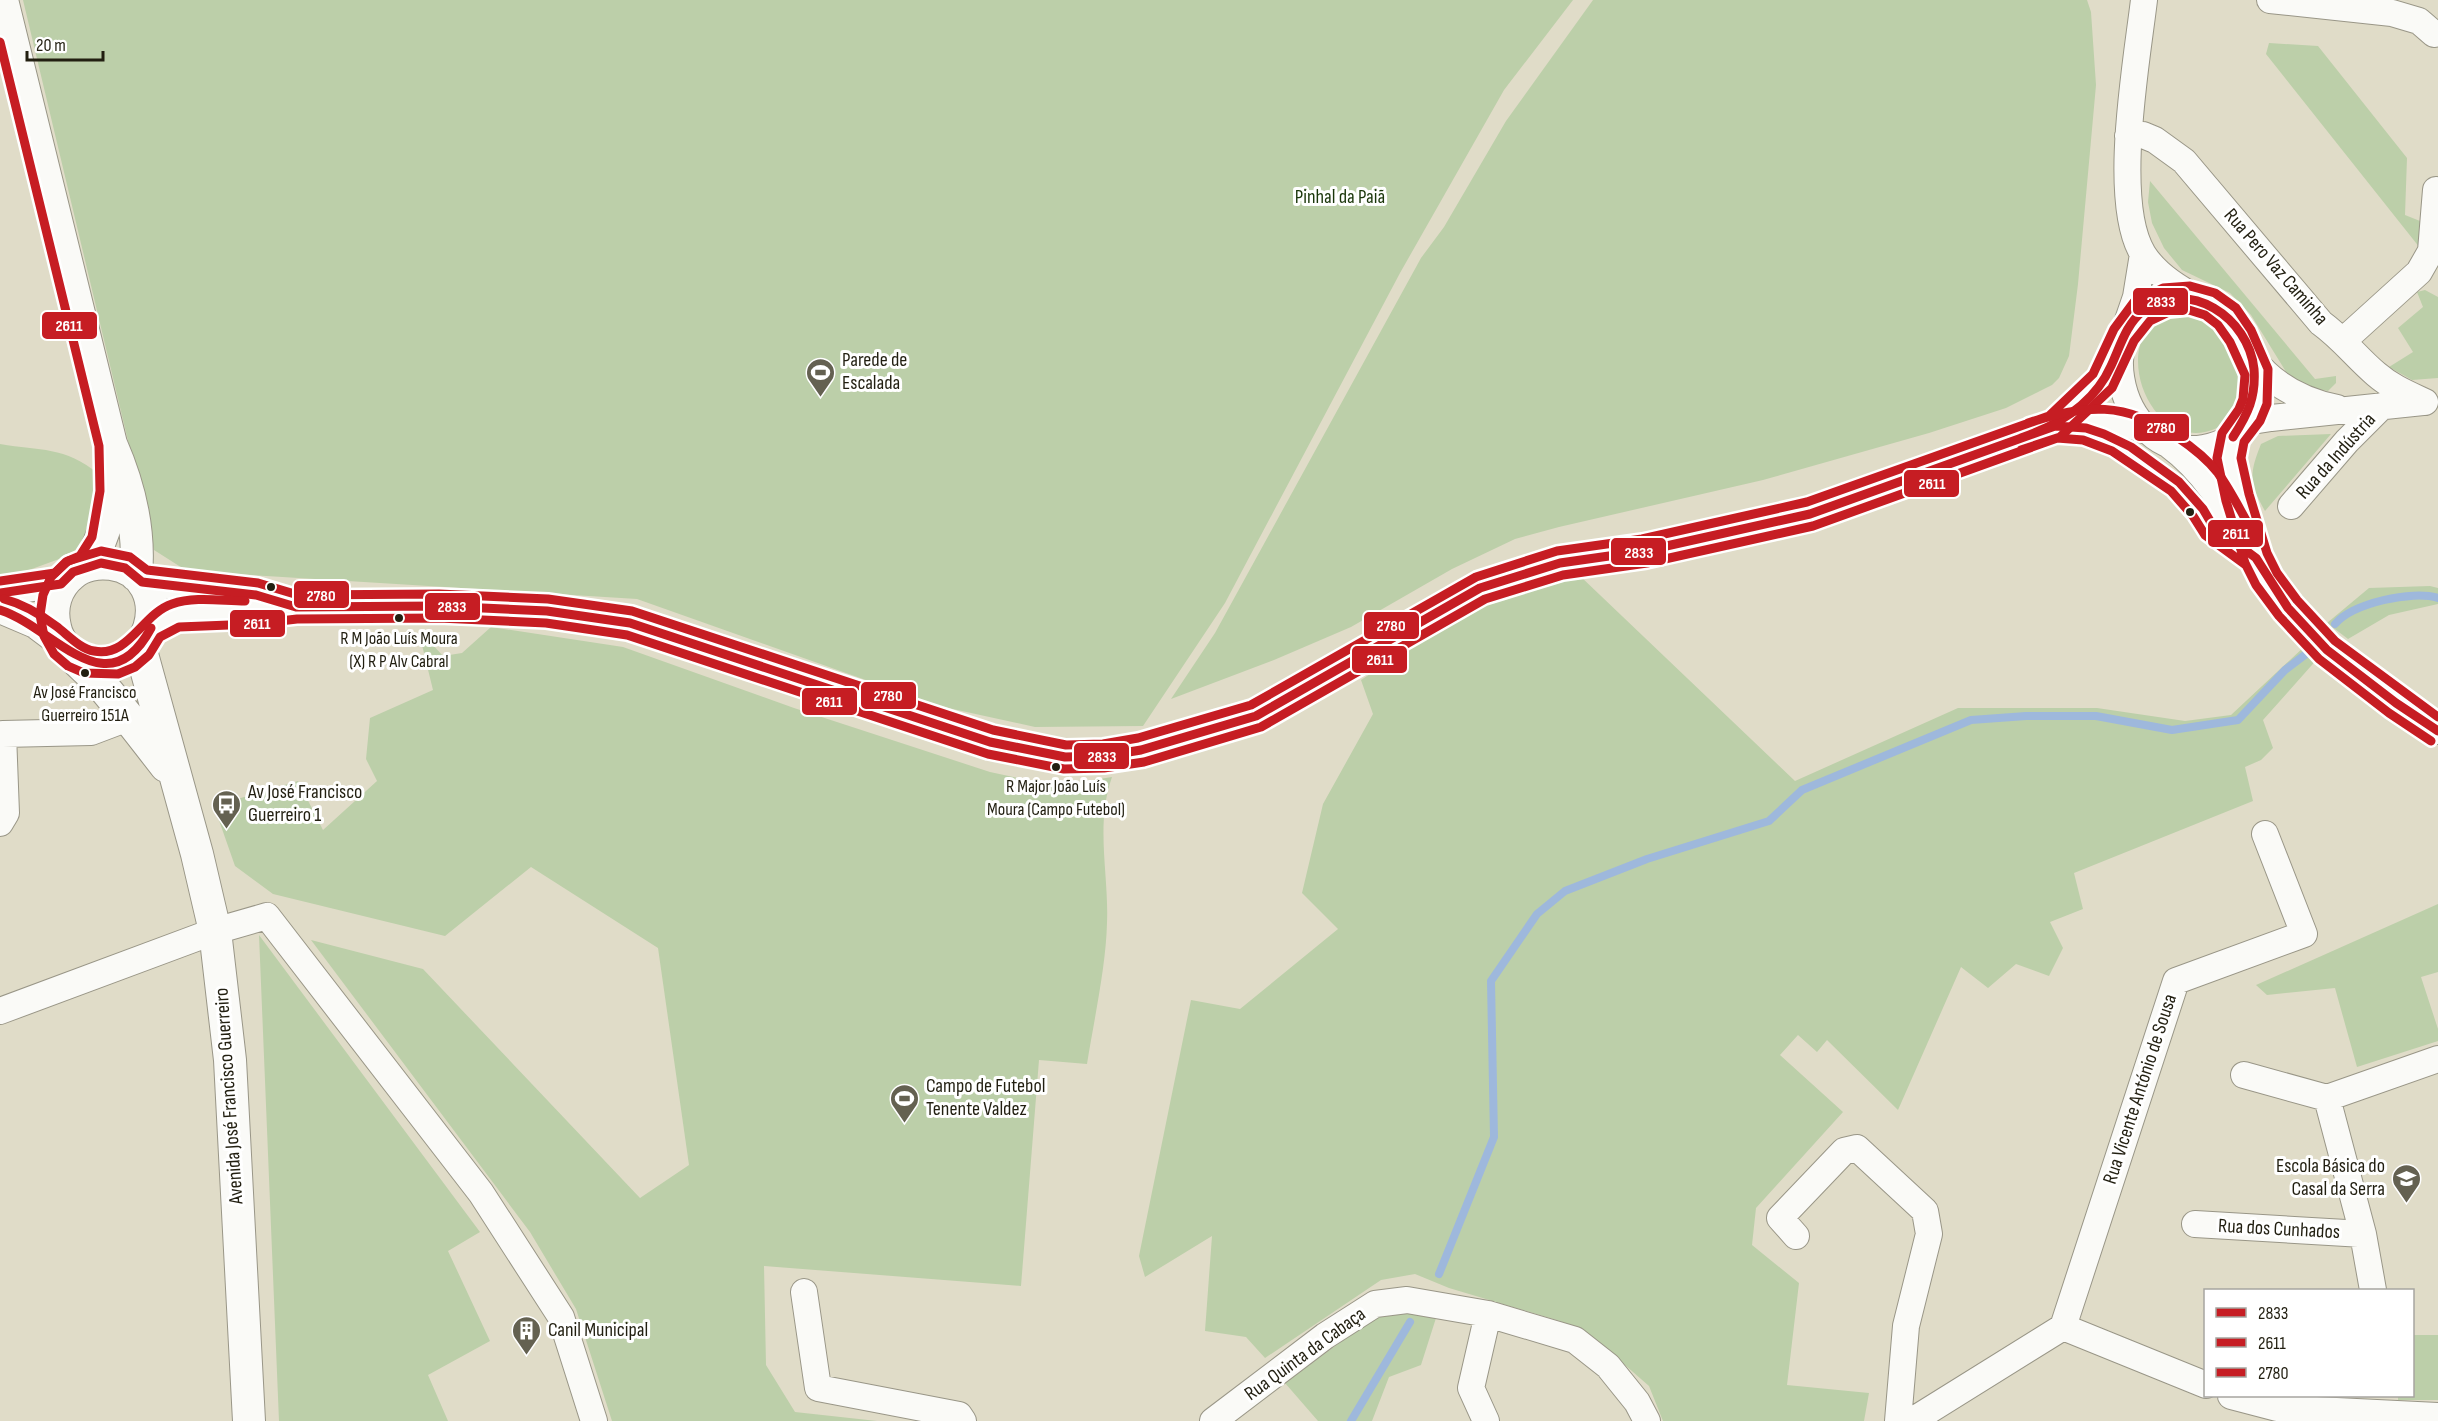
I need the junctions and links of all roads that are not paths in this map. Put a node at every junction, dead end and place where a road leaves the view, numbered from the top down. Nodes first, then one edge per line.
1 (2, 0) edge
2 (2144, 0) edge
3 (2271, 0) edge
4 (2434, 34) dead end
5 (2128, 136) junction
6 (2436, 190) dead end
7 (2143, 254) junction
8 (2202, 301) junction
9 (2344, 340) junction
10 (2121, 342) junction
11 (2253, 359) junction
12 (2432, 402) edge
13 (2382, 406) junction
14 (2343, 409) junction
15 (2055, 426) junction
16 (2147, 431) junction
17 (2238, 432) junction
18 (111, 444) junction
19 (2169, 445) junction
20 (2290, 506) dead end
21 (2256, 558) junction
22 (88, 565) junction
23 (139, 579) junction
24 (62, 584) junction
25 (0, 593) edge
26 (296, 607) junction
27 (0, 610) edge
28 (146, 638) junction
29 (69, 651) junction
30 (128, 718) junction
31 (2438, 731) edge
32 (174, 776) junction
33 (0, 823) edge
34 (2265, 834) dead end
35 (214, 931) junction
36 (0, 1011) edge
37 (2438, 1059) edge
38 (2244, 1075) dead end
39 (2327, 1098) junction
40 (2195, 1224) dead end
41 (2363, 1234) junction
42 (1796, 1236) dead end
43 (2373, 1289) edge
44 (804, 1292) dead end
45 (1488, 1314) junction
46 (2063, 1327) junction
47 (2204, 1385) edge
48 (2238, 1397) edge
49 (2365, 1404) edge
50 (2438, 1416) edge
51 (249, 1421) edge
52 (594, 1421) edge
53 (963, 1421) edge
54 (1213, 1421) edge
55 (1486, 1421) edge
56 (1647, 1421) edge
57 (1898, 1421) edge
58 (1912, 1421) edge

1 - 18 main road
2 - 5 street
3 - 4 street
5 - 7 street
5 - 9 street, Rua Pero Vaz Caminha
6 - 9 street
7 - 8 street
7 - 10 street
8 - 10 street
8 - 11 street
9 - 12 street, Rua Pero Vaz Caminha
10 - 15 street
10 - 16 street
11 - 14 street, Rua da Indústria
11 - 17 street
12 - 13 street, Rua da Indústria
13 - 14 street, Rua da Indústria
13 - 20 street, Rua da Indústria
14 - 17 street, Rua da Indústria
15 - 16 street
15 - 26 street
16 - 19 street
17 - 19 street
17 - 21 street
18 - 22 main road
18 - 23 main road
19 - 21 street
21 - 31 street
22 - 23 main road
22 - 24 main road
23 - 26 street
23 - 28 main road
24 - 25 street
24 - 29 main road
26 - 28 street
27 - 29 street
28 - 29 main road
28 - 32 main road, Avenida José Francisco Guerreiro
29 - 30 main road
30 - 32 main road
30 - 33 street
32 - 35 main road, Avenida José Francisco Guerreiro
34 - 46 street, Rua Vicente António de Sousa
35 - 36 street
35 - 51 main road, Avenida José Francisco Guerreiro
35 - 52 street
37 - 39 street
38 - 39 street
39 - 41 street
40 - 41 street, Rua dos Cunhados
41 - 43 street
42 - 57 street
44 - 53 street
45 - 54 street, Rua Quinta da Cabaça
45 - 55 street
45 - 56 street, Rua Quinta da Cabaça
46 - 47 street
46 - 58 street
48 - 49 street
49 - 50 street

